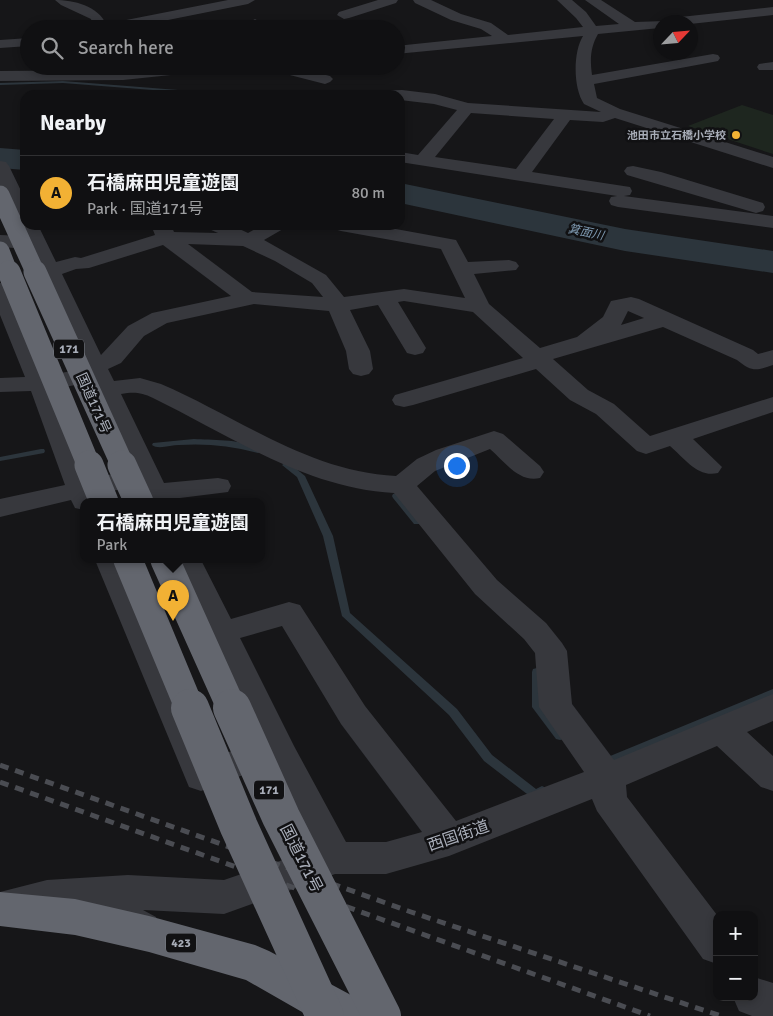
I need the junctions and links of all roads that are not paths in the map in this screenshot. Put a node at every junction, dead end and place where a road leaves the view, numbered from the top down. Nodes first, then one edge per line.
1 (62, 0) edge
2 (248, 0) edge
3 (391, 0) edge
4 (564, 0) edge
5 (600, 3) edge
6 (422, 6) edge
7 (109, 9) dead end
8 (138, 12) dead end
9 (760, 14) edge
10 (344, 15) dead end
11 (95, 20) edge
12 (100, 20) edge
13 (106, 20) edge
14 (112, 20) edge
15 (698, 20) edge
16 (653, 25) edge
17 (633, 27) junction
18 (592, 31) junction
19 (506, 40) junction
20 (20, 43) edge
21 (0, 44) edge
22 (405, 49) edge
23 (713, 58) dead end
24 (687, 62) junction
25 (724, 71) dead end
26 (123, 75) edge
27 (308, 75) edge
28 (0, 76) edge
29 (325, 79) dead end
30 (585, 81) junction
31 (453, 91) dead end
32 (405, 97) edge
33 (435, 99) junction
34 (467, 108) junction
35 (614, 112) junction
36 (565, 115) junction
37 (405, 158) edge
38 (423, 160) junction
39 (773, 163) edge
40 (521, 175) junction
41 (1, 178) edge
42 (621, 196) junction
43 (20, 210) edge
44 (768, 216) edge
45 (606, 217) dead end
46 (20, 218) edge
47 (20, 230) edge
48 (26, 230) edge
49 (31, 230) edge
50 (34, 230) edge
51 (227, 230) edge
52 (267, 230) edge
53 (369, 230) edge
54 (164, 231) edge
55 (250, 240) junction
56 (0, 241) edge
57 (0, 251) edge
58 (75, 263) junction
59 (509, 266) dead end
60 (461, 269) junction
61 (49, 271) junction
62 (0, 290) edge
63 (385, 298) junction
64 (248, 299) junction
65 (337, 305) junction
66 (480, 307) junction
67 (415, 348) dead end
68 (536, 357) junction
69 (767, 365) edge
70 (361, 369) dead end
71 (100, 376) junction
72 (40, 384) junction
73 (0, 385) edge
74 (404, 400) dead end
75 (773, 404) edge
76 (674, 437) junction
77 (709, 466) dead end
78 (531, 472) dead end
79 (402, 485) junction
80 (218, 486) dead end
81 (150, 493) edge
82 (83, 496) edge
83 (102, 498) edge
84 (0, 508) edge
85 (110, 563) edge
86 (129, 563) edge
87 (166, 563) edge
88 (188, 563) edge
89 (221, 633) junction
90 (773, 707) edge
91 (722, 730) junction
92 (278, 748) junction
93 (600, 768) junction
94 (773, 777) edge
95 (449, 840) junction
96 (335, 858) junction
97 (128, 892) junction
98 (0, 909) edge
99 (149, 934) junction
100 (713, 941) edge
101 (758, 998) edge
102 (773, 1003) edge
103 (325, 1016) edge
104 (349, 1016) edge
105 (382, 1016) edge

1 - 11 street
2 - 14 street
3 - 10 street
4 - 18 street
5 - 17 street
6 - 19 street
7 - 12 street
8 - 13 street
9 - 15 street
16 - 17 street
17 - 18 street
18 - 19 street
18 - 30 street
19 - 22 street
20 - 21 street
23 - 24 street
24 - 25 street
24 - 30 street
26 - 28 street
27 - 29 street
30 - 35 street
31 - 33 street
32 - 33 street
33 - 34 street
34 - 36 street
34 - 38 street
35 - 36 street
35 - 39 street
36 - 40 street
37 - 38 street
38 - 40 street
40 - 42 street
41 - 43 street
41 - 46 highway, 国道171号 / 171, bridge
42 - 44 street
42 - 44 street
42 - 45 street
47 - 56 street
48 - 81 highway, 国道171号 / 171, bridge
49 - 61 street
50 - 58 street
51 - 55 street
52 - 55 street
53 - 60 street
54 - 55 street
54 - 58 street
54 - 64 street
55 - 65 street
57 - 83 highway, 国道171号 / 171, bridge
58 - 61 street
59 - 60 street
60 - 66 street
61 - 71 street
62 - 72 street
63 - 65 street
63 - 66 street
63 - 67 street
64 - 65 street
64 - 71 street
65 - 70 street
66 - 68 street
68 - 69 street
68 - 74 street
68 - 76 street
71 - 72 street
71 - 79 street
71 - 81 street
72 - 73 street
72 - 82 street
75 - 76 street
76 - 77 street
78 - 79 street
79 - 93 street
80 - 81 street
81 - 82 street
82 - 84 street
85 - 92 street
86 - 103 highway, bridge
87 - 105 highway, 国道171号 / 171, bridge
88 - 89 street
89 - 92 street
89 - 95 street
90 - 91 street, 西国街道
91 - 93 street, 西国街道
91 - 94 street
92 - 96 street
93 - 95 street, 西国街道
93 - 100 street
95 - 96 street, 西国街道
96 - 97 street, 西国街道
97 - 98 street, 西国街道
97 - 99 street
98 - 99 highway, 423
99 - 104 highway, 423
101 - 102 street

